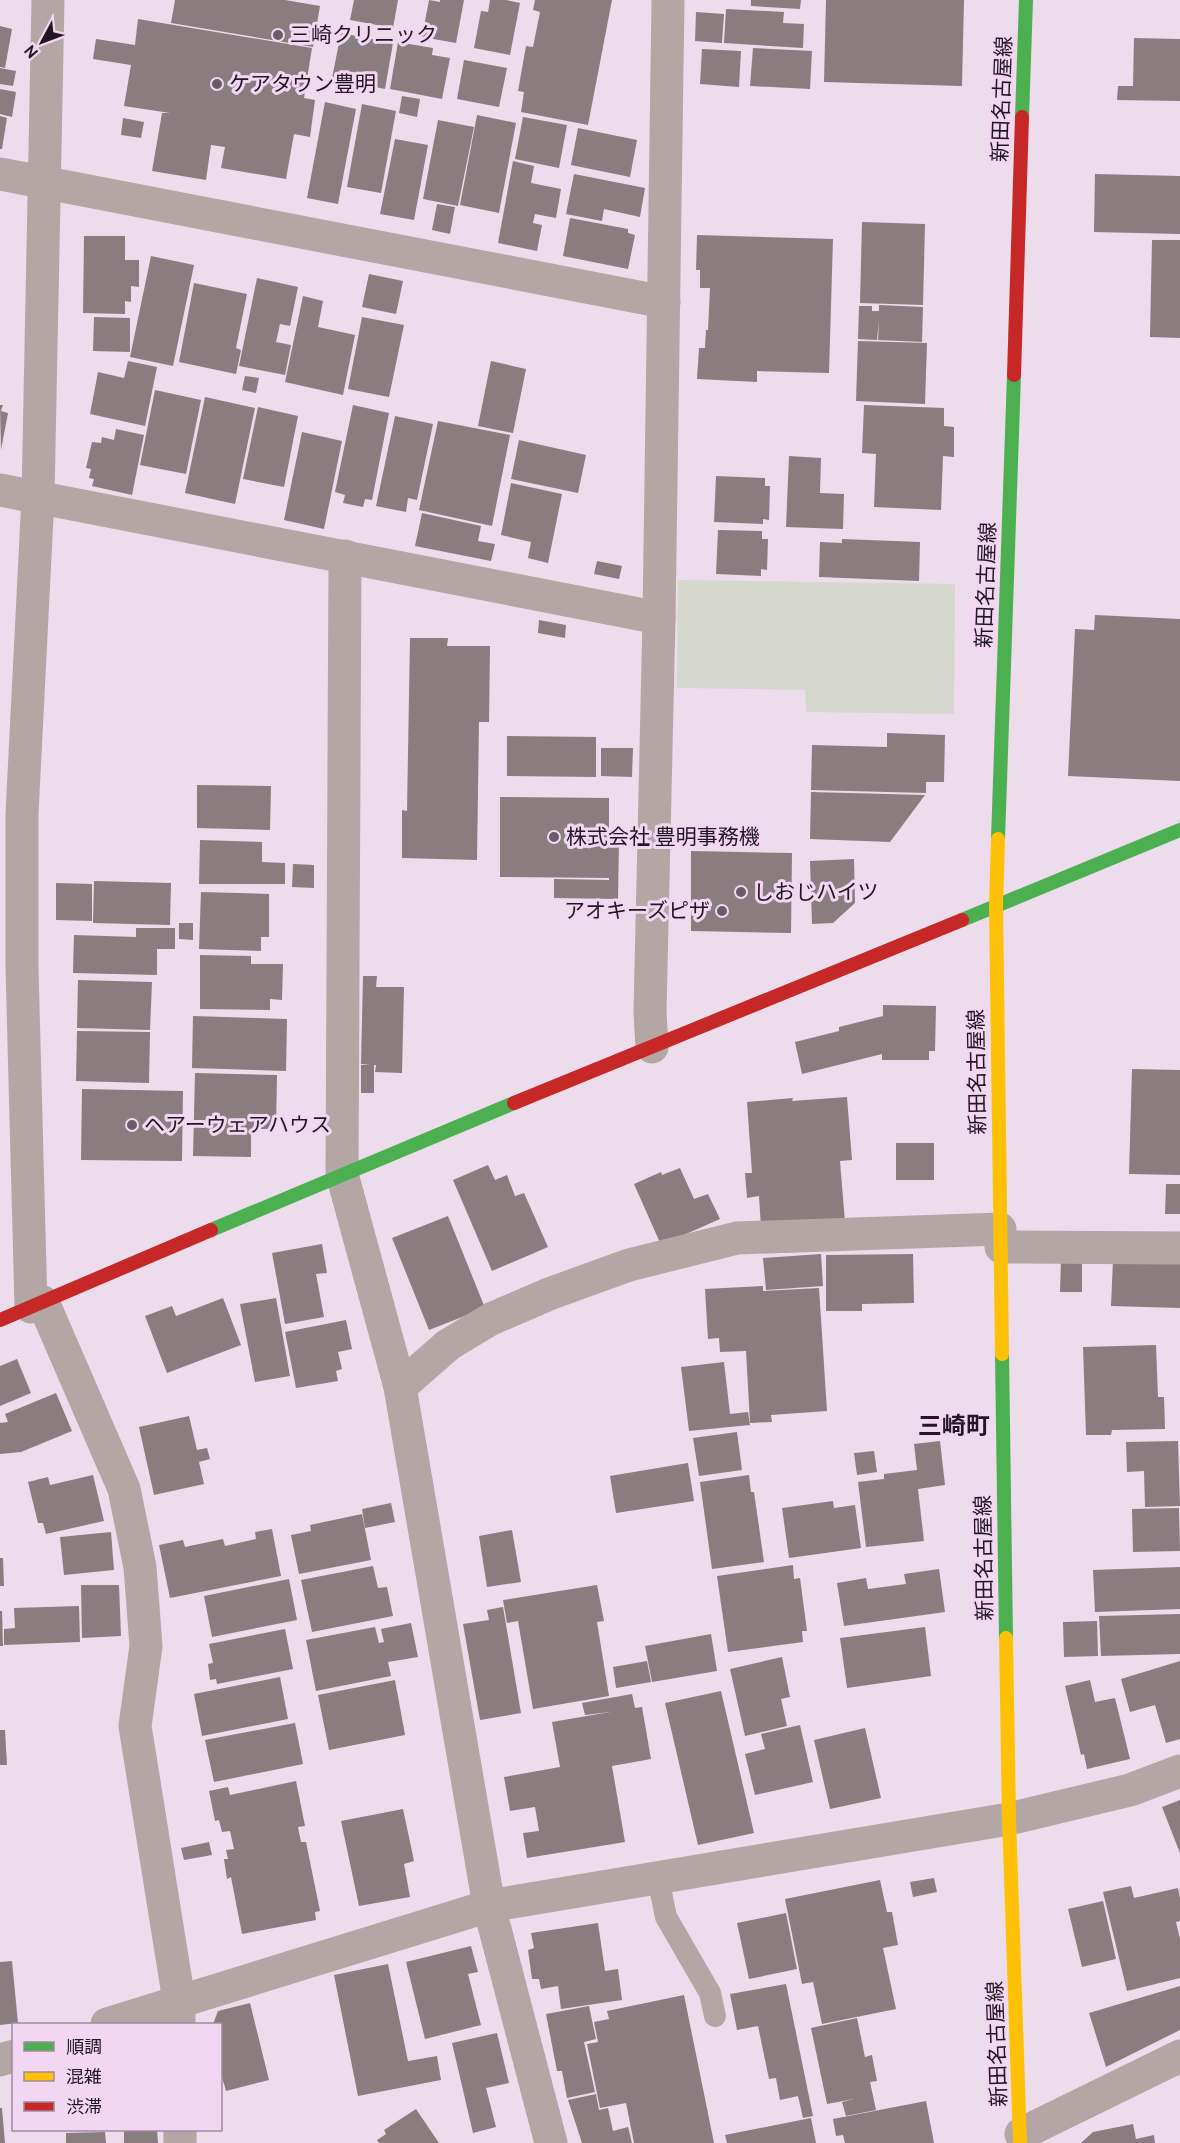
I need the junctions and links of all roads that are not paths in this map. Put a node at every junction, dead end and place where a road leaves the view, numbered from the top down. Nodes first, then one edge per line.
1 (48, 0) edge
2 (668, 0) edge
3 (1026, 0) edge
4 (0, 174) edge
5 (44, 182) junction
6 (664, 302) junction
7 (0, 490) edge
8 (39, 497) junction
9 (345, 556) junction
10 (659, 618) junction
11 (11, 812) edge
12 (1180, 830) edge
13 (996, 904) junction
14 (11, 972) edge
15 (652, 1047) junction
16 (342, 1174) junction
17 (1001, 1238) junction
18 (1180, 1248) edge
19 (37, 1304) junction
20 (0, 1320) edge
21 (400, 1387) junction
22 (1180, 1771) edge
23 (1009, 1819) junction
24 (658, 1878) junction
25 (489, 1906) junction
26 (179, 2013) edge
27 (715, 2016) dead end
28 (119, 2023) edge
29 (1180, 2056) edge
30 (1021, 2138) edge
31 (551, 2143) edge

1 - 5 street
2 - 6 street
3 - 13 main road, 新田名古屋線
4 - 5 street
5 - 6 street
5 - 8 street
6 - 10 street
7 - 8 street
8 - 9 street
8 - 11 street
9 - 10 street
9 - 16 street
10 - 15 street
11 - 14 street
12 - 13 main road
13 - 15 main road
13 - 17 main road, 新田名古屋線
14 - 19 street
15 - 16 main road
16 - 19 main road
16 - 21 street
17 - 18 street
17 - 21 street
17 - 23 main road, 新田名古屋線
19 - 20 main road
19 - 26 street
21 - 25 street
22 - 23 street
23 - 24 street
23 - 30 main road, 新田名古屋線
24 - 25 street
24 - 27 lane
25 - 26 street
25 - 31 street
26 - 28 street
29 - 30 street

